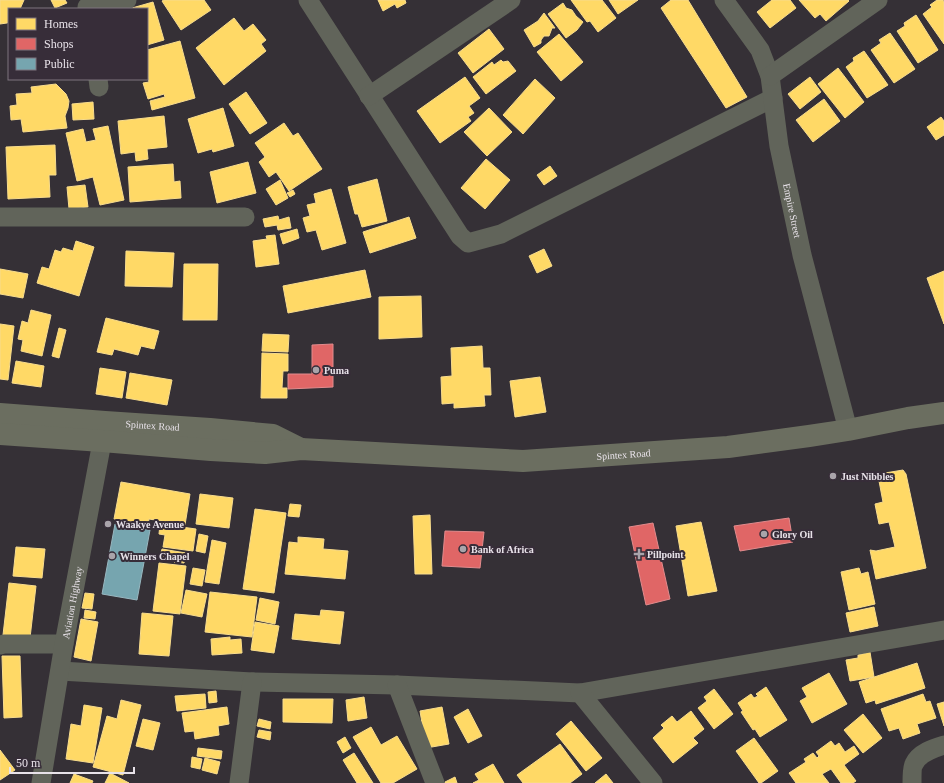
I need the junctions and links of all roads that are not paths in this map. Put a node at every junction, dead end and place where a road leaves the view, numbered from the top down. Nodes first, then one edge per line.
1 (127, 0) edge
2 (308, 0) edge
3 (511, 0) edge
4 (724, 0) edge
5 (878, 0) edge
6 (85, 5) edge
7 (770, 76) junction
8 (369, 96) junction
9 (773, 98) junction
10 (0, 217) edge
11 (245, 217) dead end
12 (944, 413) edge
13 (0, 414) edge
14 (848, 430) junction
15 (104, 432) junction
16 (0, 434) edge
17 (944, 630) edge
18 (64, 644) junction
19 (0, 645) edge
20 (60, 671) junction
21 (252, 682) junction
22 (397, 685) junction
23 (580, 693) junction
24 (944, 745) edge
25 (40, 783) edge
26 (239, 783) edge
27 (435, 783) edge
28 (653, 783) edge
29 (912, 783) edge

1 - 6 street
2 - 8 street
3 - 8 street
4 - 7 street, Empire Street
5 - 7 street
7 - 9 street, Empire Street
8 - 9 street
9 - 14 street, Empire Street
10 - 11 street
12 - 14 main road, Spintex Road
13 - 15 main road, Spintex Road
14 - 15 main road, Spintex Road
15 - 16 main road, Spintex Road
15 - 18 street, Aviation Highway
17 - 23 street
18 - 19 street
18 - 20 street, Aviation Highway
20 - 21 street
20 - 25 street, Aviation Highway
21 - 22 street
21 - 26 street
22 - 23 street
22 - 27 street
23 - 28 street
24 - 29 street

